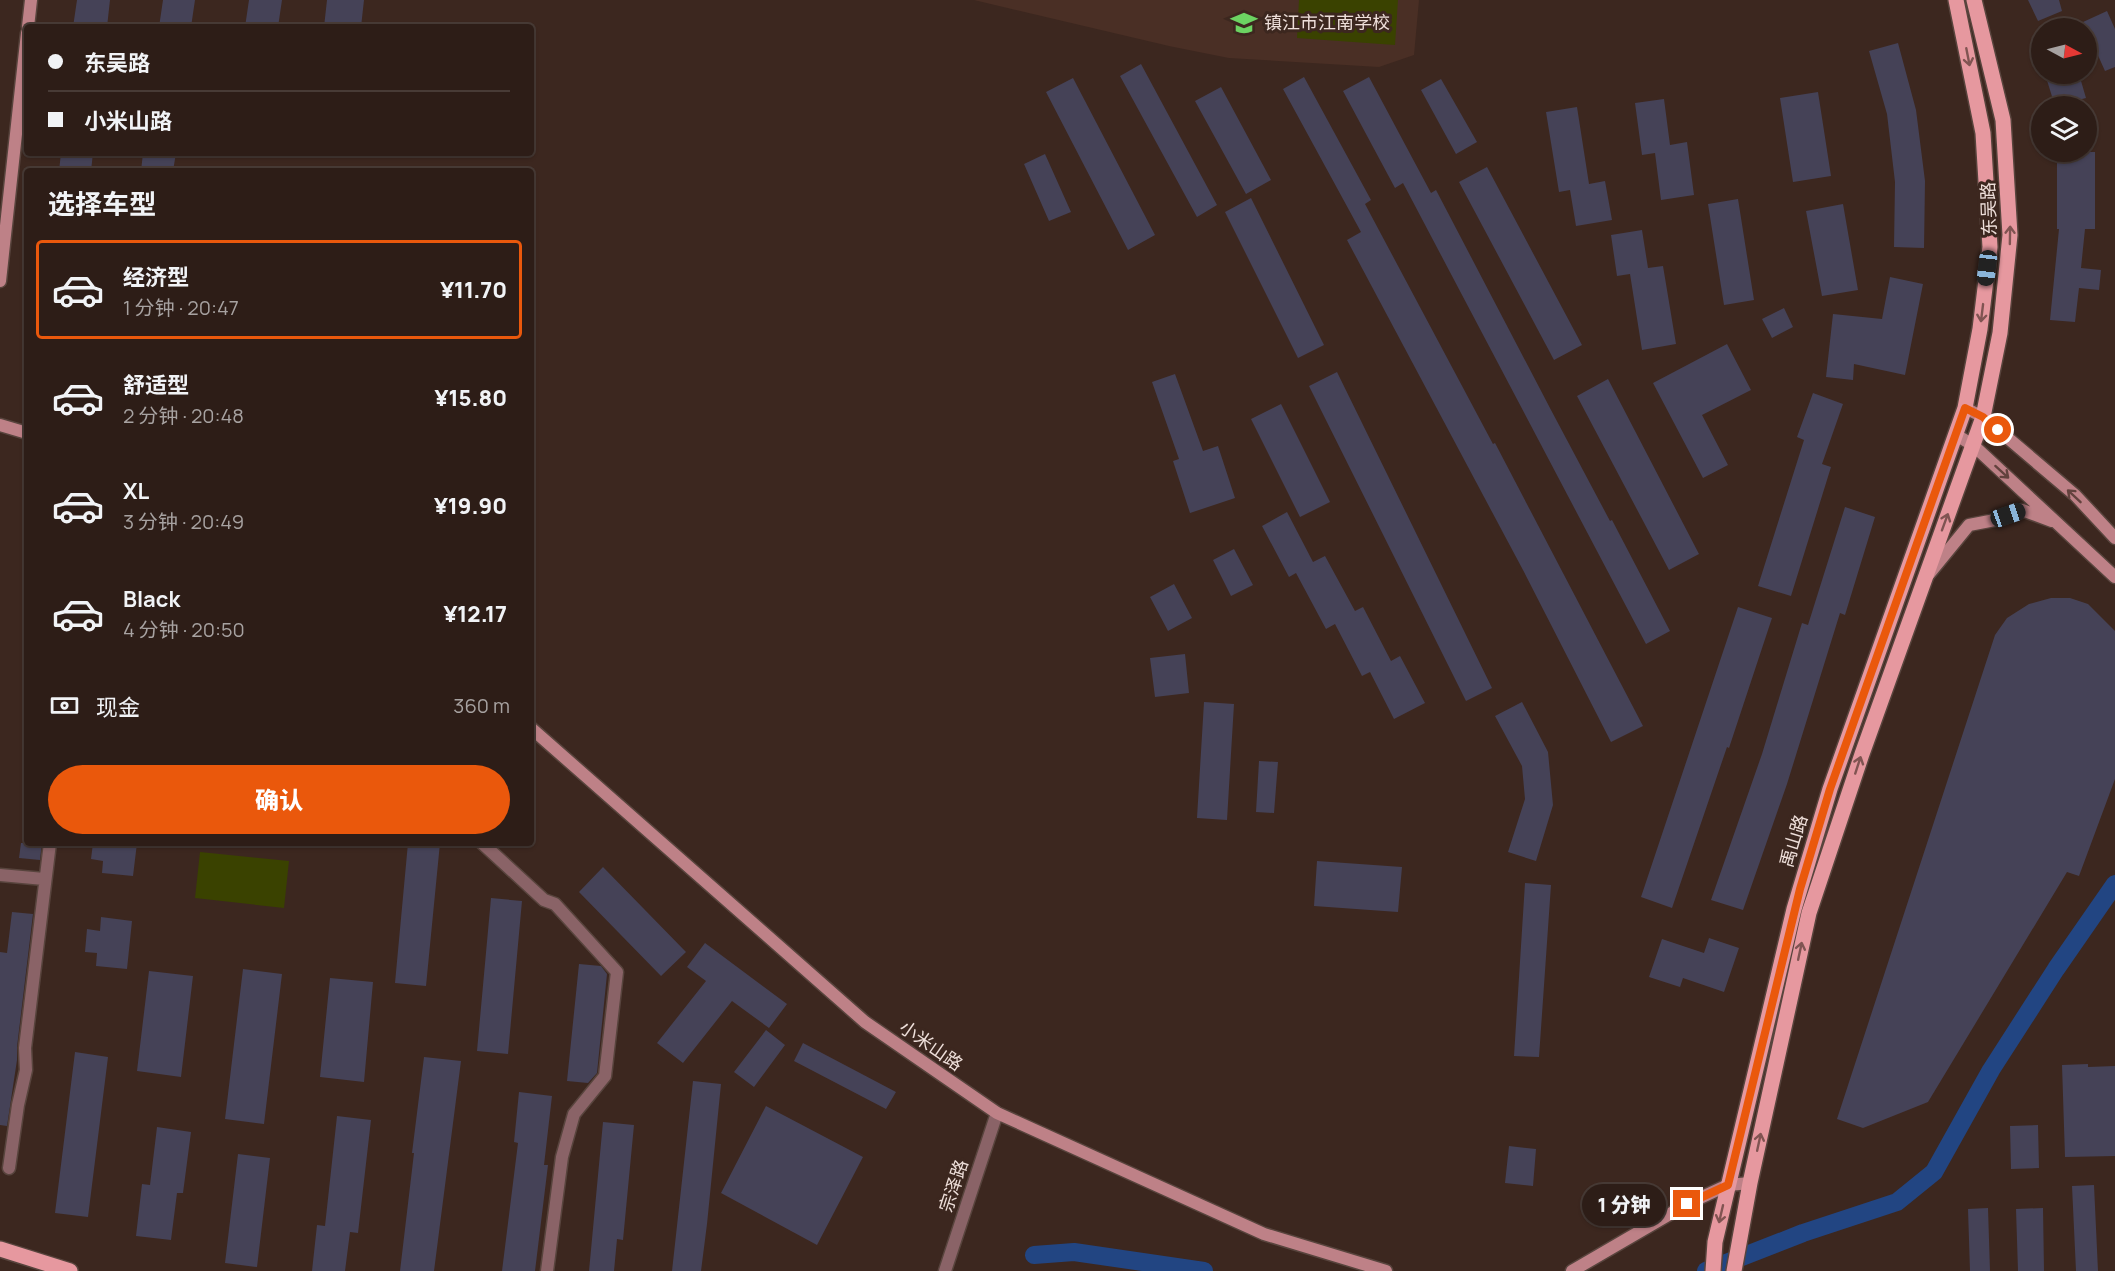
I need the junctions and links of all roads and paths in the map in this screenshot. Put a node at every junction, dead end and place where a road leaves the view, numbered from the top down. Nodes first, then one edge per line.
1 (31, 0) edge
2 (1956, 0) edge
3 (1974, 0) edge
4 (28, 24) edge
5 (24, 61) edge
6 (0, 281) edge
7 (1965, 408) junction
8 (1983, 417) junction
9 (0, 425) edge
10 (24, 432) edge
11 (1956, 435) junction
12 (1972, 445) junction
13 (2059, 524) junction
14 (2115, 538) edge
15 (2115, 577) edge
16 (1925, 580) junction
17 (534, 731) edge
18 (50, 846) edge
19 (485, 846) edge
20 (0, 875) edge
21 (44, 879) junction
22 (997, 1113) junction
23 (9, 1168) dead end
24 (1750, 1183) junction
25 (1728, 1185) junction
26 (0, 1249) edge
27 (70, 1271) edge
28 (547, 1271) edge
29 (945, 1271) edge
30 (1386, 1271) edge
31 (1572, 1271) edge
32 (1713, 1271) edge
33 (1734, 1271) edge

1 - 4 street
2 -> 7 main road, 东吴路
8 -> 3 main road, 东吴路
5 - 6 street
7 - 8 street
7 - 11 main road, 东吴路
8 - 12 main road, 禹山路
14 -> 8 street
9 - 10 street
11 - 12 street
11 - 25 main road, 禹山路
12 -> 13 street
16 -> 12 main road, 禹山路
13 - 15 street
13 - 16 street
24 -> 16 main road, 禹山路
17 - 22 street, 小米山路
18 - 21 street
19 - 28 street
20 - 21 street
21 - 23 street
22 - 29 street, 宗泽路
22 - 30 street, 小米山路
24 - 25 street
24 - 33 main road, 禹山路
25 - 31 street
25 -> 32 main road, 禹山路
26 - 27 main road

